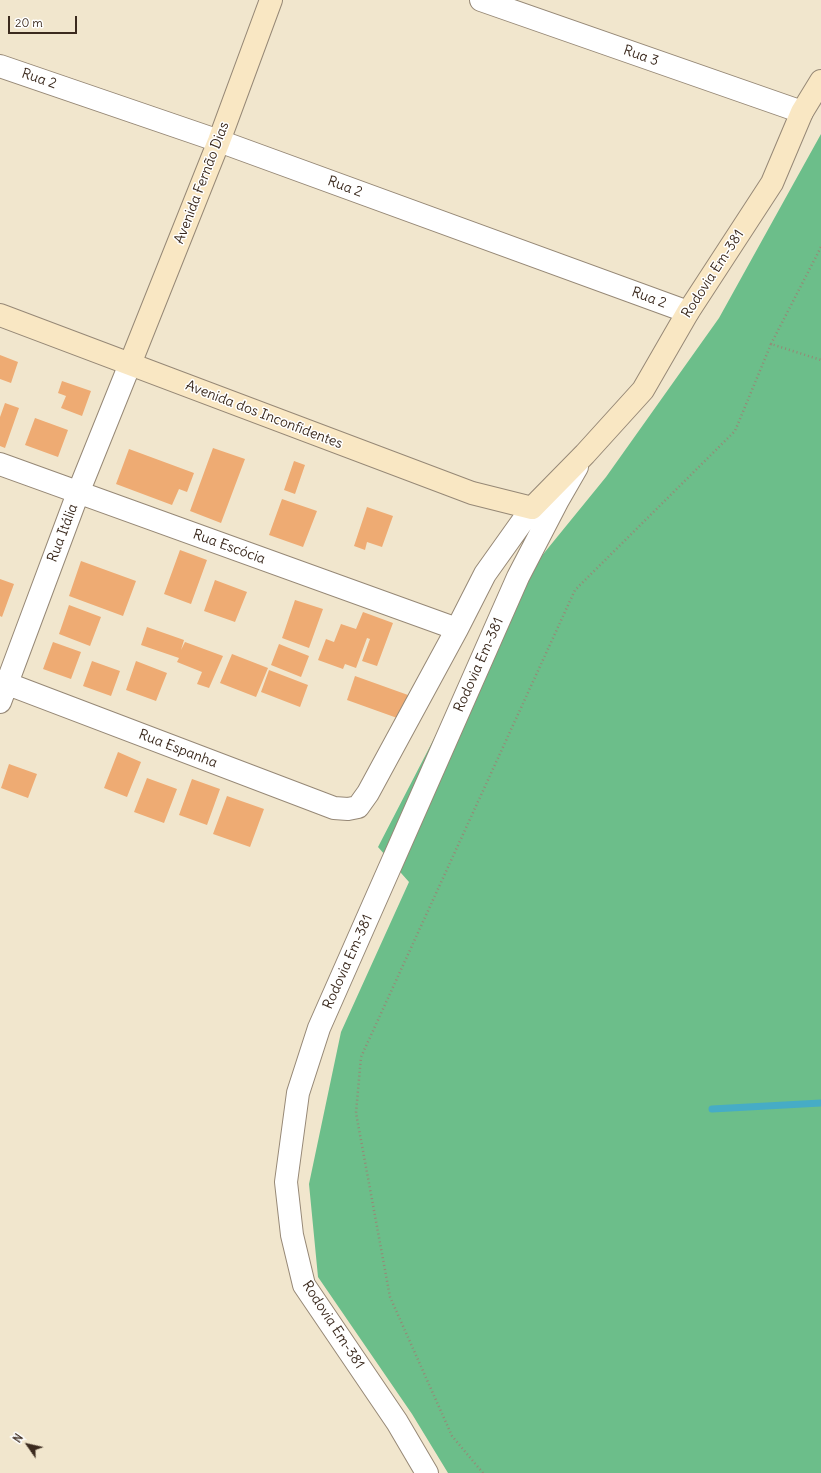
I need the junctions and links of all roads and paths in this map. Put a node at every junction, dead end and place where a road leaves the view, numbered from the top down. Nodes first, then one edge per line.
1 (271, 0) edge
2 (481, 0) edge
3 (0, 66) edge
4 (821, 82) edge
5 (802, 112) junction
6 (219, 140) junction
7 (821, 247) edge
8 (688, 312) junction
9 (0, 315) edge
10 (771, 344) junction
11 (821, 360) edge
12 (130, 364) junction
13 (585, 454) junction
14 (0, 464) edge
15 (78, 493) junction
16 (532, 508) junction
17 (457, 629) junction
18 (2, 689) edge
19 (427, 1473) edge
20 (483, 1473) edge

1 - 6 street, Avenida Fernão Dias
2 - 5 street, Rua 3
3 - 6 street, Rua 2
4 - 5 street, Rodovia Em-381
5 - 8 street, Rodovia Em-381
6 - 8 street, Rua 2
6 - 12 street, Avenida Fernão Dias
7 - 10 path
8 - 13 street, Rodovia Em-381
9 - 12 street, Avenida dos Inconfidentes
10 - 11 path
10 - 20 path
12 - 15 street, Rua Itália
12 - 16 street, Avenida dos Inconfidentes
13 - 16 street, Rodovia Em-381
13 - 19 street, Rodovia Em-381
14 - 15 street, Rua Escócia
15 - 17 street, Rua Escócia
15 - 18 street, Rua Itália
16 - 17 street
17 - 18 street, Rua Espanha

